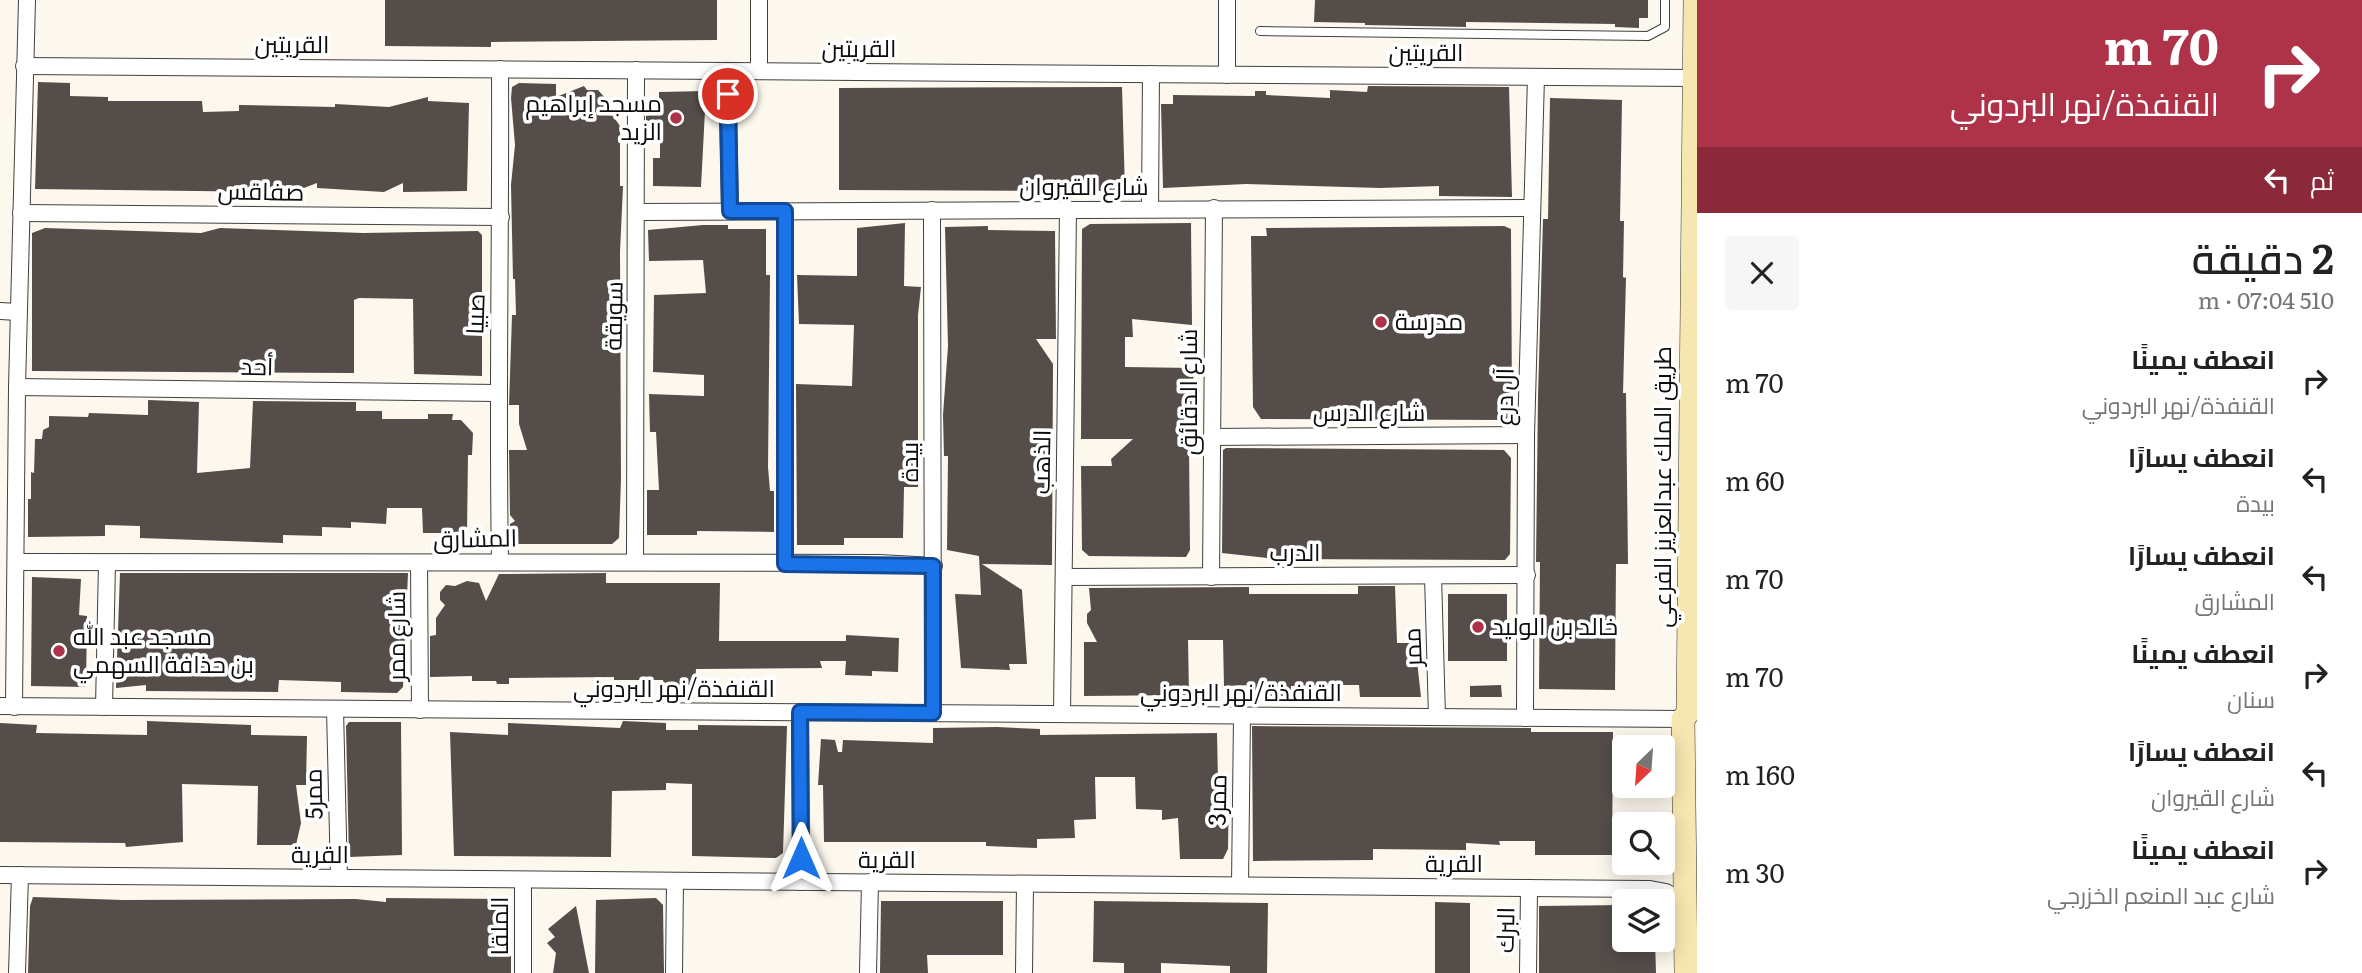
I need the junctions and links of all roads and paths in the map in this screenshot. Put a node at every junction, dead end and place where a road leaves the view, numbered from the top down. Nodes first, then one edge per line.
1 (27, 0) edge
2 (759, 0) edge
3 (1227, 0) edge
4 (1665, 0) edge
5 (1695, 0) edge
6 (1260, 31) dead end
7 (24, 66) junction
8 (500, 69) junction
9 (636, 70) junction
10 (727, 71) junction
11 (759, 71) junction
12 (1151, 74) junction
13 (1227, 75) junction
14 (1536, 77) junction
15 (1694, 78) junction
16 (1213, 208) junction
17 (1532, 208) junction
18 (1068, 209) junction
19 (1150, 209) junction
20 (932, 210) junction
21 (730, 211) junction
22 (785, 211) junction
23 (636, 212) junction
24 (21, 213) junction
25 (501, 217) junction
26 (0, 311) edge
27 (18, 312) junction
28 (16, 387) junction
29 (496, 393) junction
30 (1526, 435) junction
31 (1212, 436) junction
32 (500, 561) junction
33 (17, 562) junction
34 (635, 562) junction
35 (419, 563) junction
36 (107, 564) junction
37 (785, 564) junction
38 (933, 566) junction
39 (1527, 575) junction
40 (1211, 576) junction
41 (1433, 576) junction
42 (1064, 577) junction
43 (7, 706) edge
44 (104, 707) junction
45 (335, 709) junction
46 (420, 709) junction
47 (800, 712) junction
48 (933, 713) junction
49 (1062, 714) junction
50 (1242, 716) junction
51 (1437, 717) junction
52 (1525, 718) junction
53 (1683, 719) junction
54 (0, 875) edge
55 (20, 875) junction
56 (338, 878) junction
57 (523, 880) junction
58 (675, 881) junction
59 (801, 882) junction
60 (870, 882) junction
61 (1025, 884) junction
62 (1240, 885) junction
63 (1529, 888) junction
64 (1686, 905) junction
65 (17, 973) edge
66 (523, 973) edge
67 (674, 973) edge
68 (868, 973) edge
69 (1024, 973) edge
70 (1528, 973) edge
71 (1686, 973) edge

1 - 7 street
2 - 11 street
3 - 13 street
4 - 6 lane
5 - 15 main road, طريق الملك عبدالعزيز الفرعي
7 - 8 street, القريتين
7 - 24 street
8 - 9 street, القريتين
8 - 25 street, صبيا
9 - 10 street, القريتين
9 - 23 street, سويقة
10 - 11 street, القريتين
10 - 21 street
11 - 12 street, القريتين
12 - 13 street, القريتين
12 - 19 street
13 - 14 street, القريتين
14 - 15 street, القريتين
14 - 17 street, آل درع
15 - 53 main road, طريق الملك عبدالعزيز الفرعي
16 - 17 street, شارع القيروان
16 - 19 street, شارع القيروان
16 - 31 street, شارع الدقائق
17 - 30 street, آل درع
18 - 19 street, شارع القيروان
18 - 20 street, شارع القيروان
18 - 42 street, الذهب
20 - 22 street, شارع القيروان
20 - 38 street, بيدة
21 - 22 street, شارع القيروان
21 - 23 street, شارع القيروان
22 - 37 street
23 - 34 street, سويقة
24 - 25 street, صفاقس
24 - 27 street
25 - 29 street, صبيا
26 - 27 street
27 - 28 street
28 - 29 street, أحد
28 - 33 street
29 - 32 street, صبيا
30 - 31 street, شارع الدرس
30 - 39 street, آل درع
31 - 40 street, شارع الدقائق
32 - 34 street, المشارق
32 - 35 street, المشارق
33 - 36 street, المشارق
33 - 43 street
34 - 37 street, المشارق
35 - 36 street, المشارق
35 - 46 street, شارع ممر
36 - 44 street
37 - 38 street, المشارق
38 - 48 street, بيدة
39 - 41 street, الدرب
39 - 52 street, آل درع
40 - 41 street, الدرب
40 - 42 street, الدرب
41 - 51 street, ممر
42 - 49 street, الذهب
43 - 44 street, القنفذة/نهر البردوني
44 - 45 street, القنفذة/نهر البردوني
45 - 46 street, القنفذة/نهر البردوني
45 - 56 street, ممر5
46 - 47 street, القنفذة/نهر البردوني
47 - 48 street, القنفذة/نهر البردوني
47 - 59 street
48 - 49 street, القنفذة/نهر البردوني
49 - 50 street, القنفذة/نهر البردوني
50 - 51 street, القنفذة/نهر البردوني
50 - 62 street, ممر3
51 - 52 street, القنفذة/نهر البردوني
52 - 53 street, القنفذة/نهر البردوني
53 - 64 main road, طريق الملك عبدالعزيز الفرعي
54 - 55 street, القرية
55 - 56 street, القرية
55 - 65 street
56 - 57 street, القرية
57 - 58 street, القرية
57 - 66 street, الملقا
58 - 59 street, القرية
58 - 67 street
59 - 60 street, القرية
60 - 61 street, القرية
60 - 68 street
61 - 62 street, القرية
61 - 69 street
62 - 63 street, القرية
63 - 64 street, القرية
63 - 70 street, البرك
64 - 71 main road, طريق الملك عبدالعزيز الفرعي

